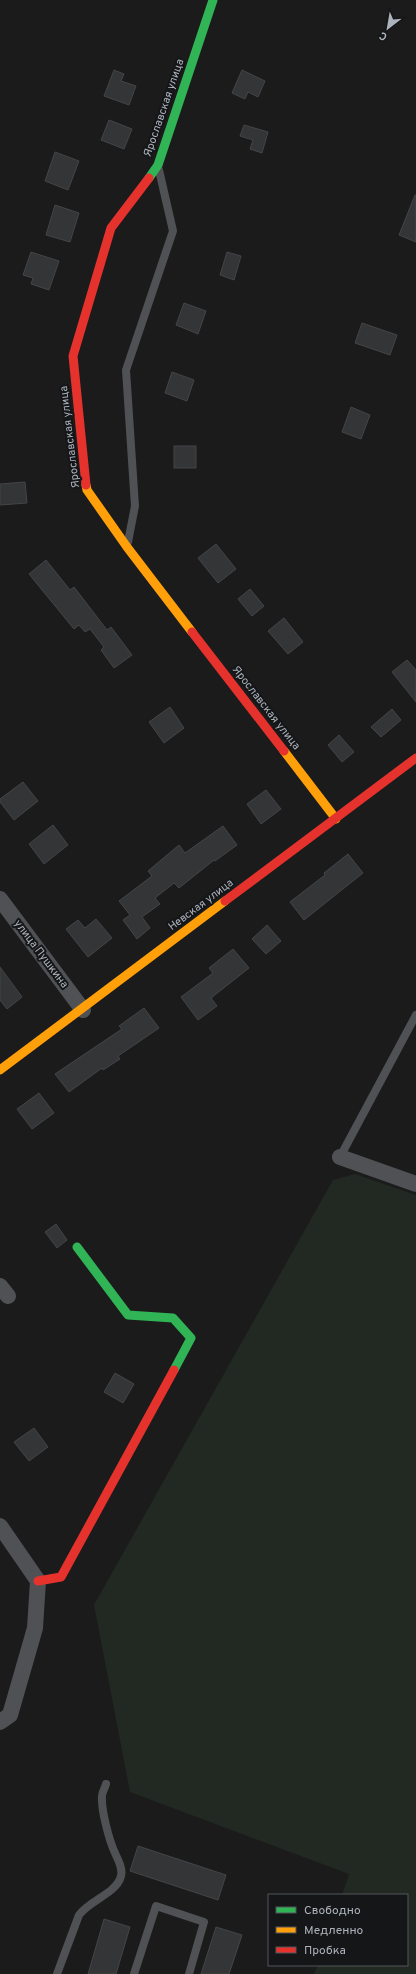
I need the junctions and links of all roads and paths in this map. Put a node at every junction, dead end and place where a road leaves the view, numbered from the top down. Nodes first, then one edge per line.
1 (213, 0) edge
2 (158, 165) junction
3 (127, 547) junction
4 (416, 758) edge
5 (336, 818) junction
6 (0, 899) edge
7 (82, 1010) junction
8 (416, 1015) edge
9 (0, 1070) edge
10 (340, 1157) joint
11 (416, 1184) edge
12 (77, 1247) dead end
13 (0, 1526) edge
14 (38, 1581) junction
15 (0, 1722) edge
16 (106, 1784) dead end
17 (57, 1974) edge
18 (134, 1974) edge
19 (189, 1974) edge

1 - 2 street, Ярославская улица
2 - 3 lane
2 - 3 street, Ярославская улица
3 - 5 street, Ярославская улица
4 - 5 street, Невская улица
5 - 7 street, Невская улица
6 - 7 street, улица Пушкина
7 - 9 street, Невская улица
8 - 10 lane
10 - 11 street
12 - 14 street
13 - 14 street
14 - 15 street
16 - 17 lane
18 - 19 lane

